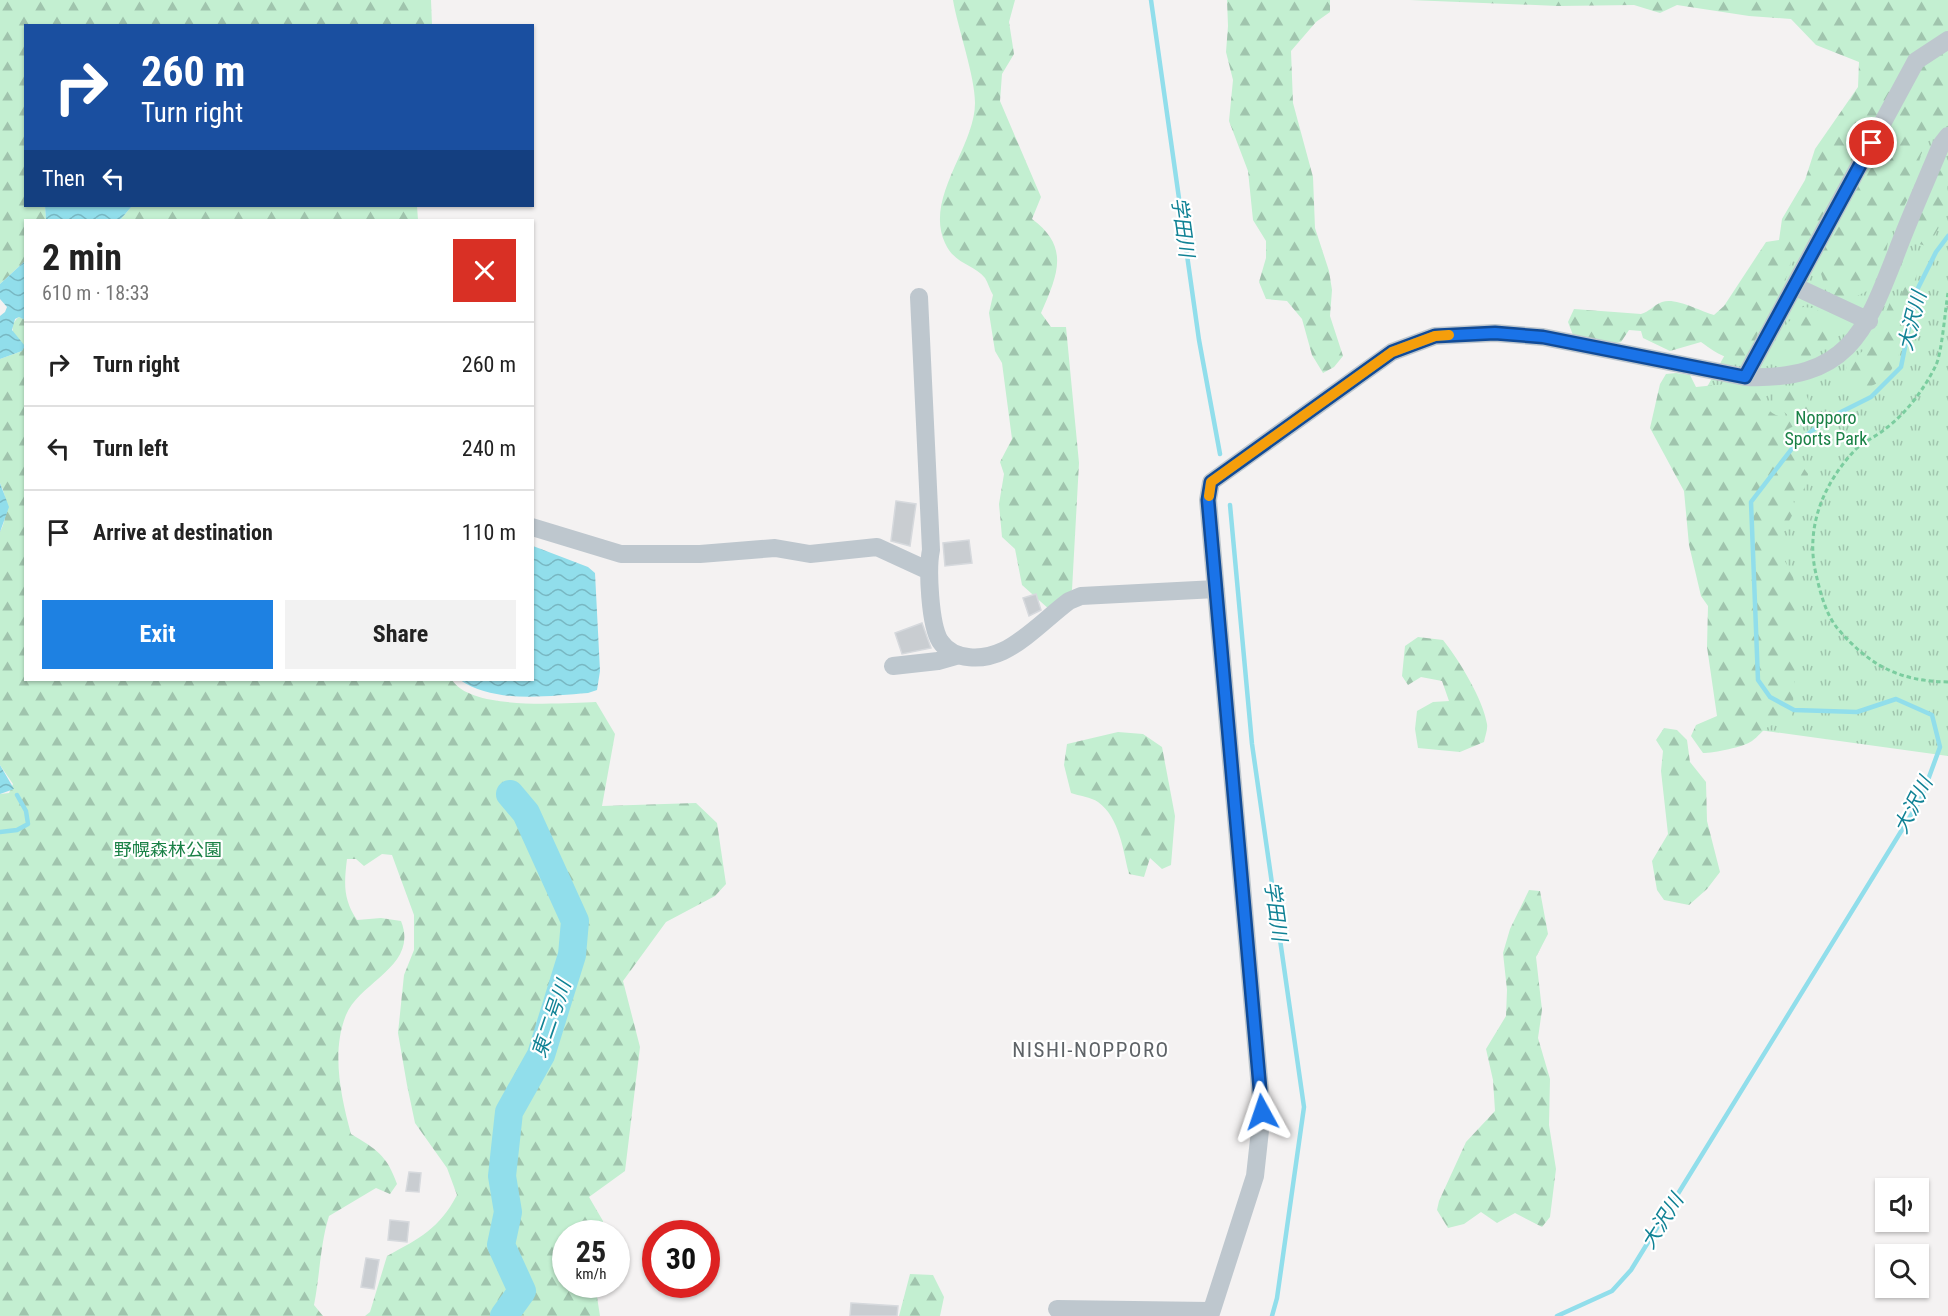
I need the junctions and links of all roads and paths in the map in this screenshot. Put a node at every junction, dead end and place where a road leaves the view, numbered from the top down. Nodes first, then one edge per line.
1 (1948, 40) edge
2 (1948, 136) edge
3 (1794, 286) junction
4 (1948, 293) edge
5 (919, 297) dead end
6 (1869, 321) junction
7 (1745, 377) junction
8 (534, 528) edge
9 (927, 570) junction
10 (1216, 590) junction
11 (959, 655) junction
12 (892, 666) dead end
13 (1948, 682) edge
14 (1057, 1309) dead end
15 (1210, 1314) edge

1 - 3 street
2 - 6 street
3 - 6 street
3 - 7 street
4 - 13 path
5 - 9 street
6 - 7 street
7 - 10 street
8 - 9 street
9 - 11 street
10 - 11 street
10 - 15 street
11 - 12 street
14 - 15 street

